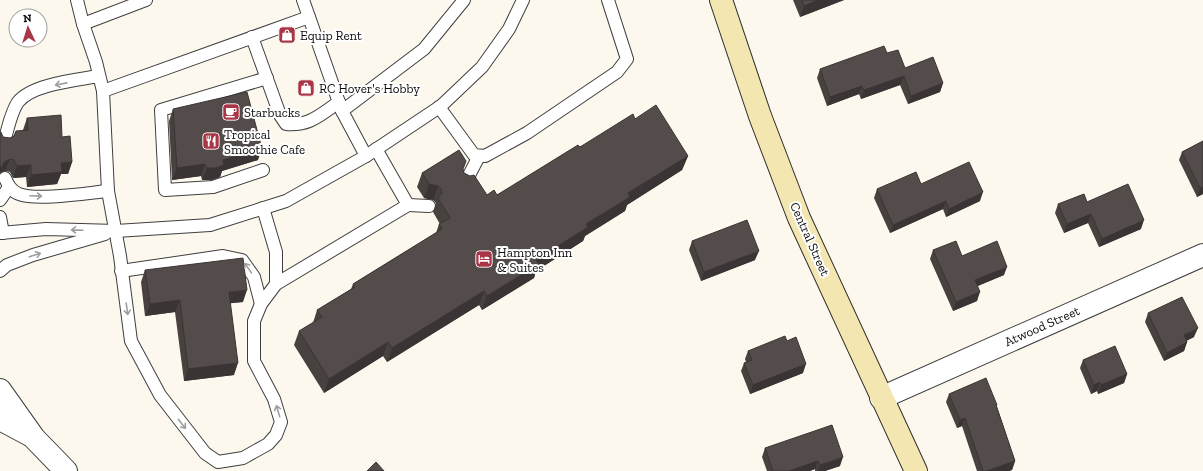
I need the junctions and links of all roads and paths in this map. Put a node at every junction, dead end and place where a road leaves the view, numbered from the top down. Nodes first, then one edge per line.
1 (77, 0) edge
2 (146, 0) edge
3 (303, 0) edge
4 (464, 0) edge
5 (523, 0) edge
6 (608, 0) edge
7 (721, 0) edge
8 (309, 18) junction
9 (83, 24) junction
10 (252, 37) junction
11 (99, 76) junction
12 (267, 78) junction
13 (103, 91) junction
14 (340, 107) junction
15 (439, 107) junction
16 (4, 143) edge
17 (376, 149) junction
18 (366, 156) junction
19 (479, 156) junction
20 (263, 170) dead end
21 (466, 183) edge
22 (108, 192) junction
23 (0, 200) edge
24 (408, 205) junction
25 (429, 206) dead end
26 (263, 208) junction
27 (0, 217) edge
28 (116, 231) junction
29 (2, 233) edge
30 (1203, 255) edge
31 (0, 271) edge
32 (122, 271) junction
33 (276, 284) junction
34 (261, 304) junction
35 (0, 390) edge
36 (881, 398) junction
37 (0, 419) edge
38 (34, 438) junction
39 (66, 471) edge
40 (916, 471) edge

1 - 9 lane
2 - 9 lane
3 - 8 lane
4 - 14 lane
5 - 15 lane
6 - 19 lane
7 - 36 main road, Central Street
8 - 10 lane
8 - 14 lane
9 - 11 lane
10 - 12 lane
10 - 13 lane
11 - 13 lane
11 -> 16 lane
12 - 14 lane
12 - 20 lane
13 - 22 lane
14 - 18 lane
15 - 17 lane
15 - 19 lane
17 - 18 lane
17 - 24 lane
18 - 26 lane
19 - 21 lane
23 -> 22 lane
22 - 28 lane
24 - 25 lane
24 - 33 lane
26 - 28 lane
26 - 33 lane
27 - 29 lane
28 -> 29 lane
31 -> 28 lane
28 - 32 lane
30 - 36 street, Atwood Street
34 -> 32 lane
32 -> 34 lane
33 - 34 lane
35 - 38 street
36 - 40 main road, Central Street
37 - 38 street
38 - 39 street

